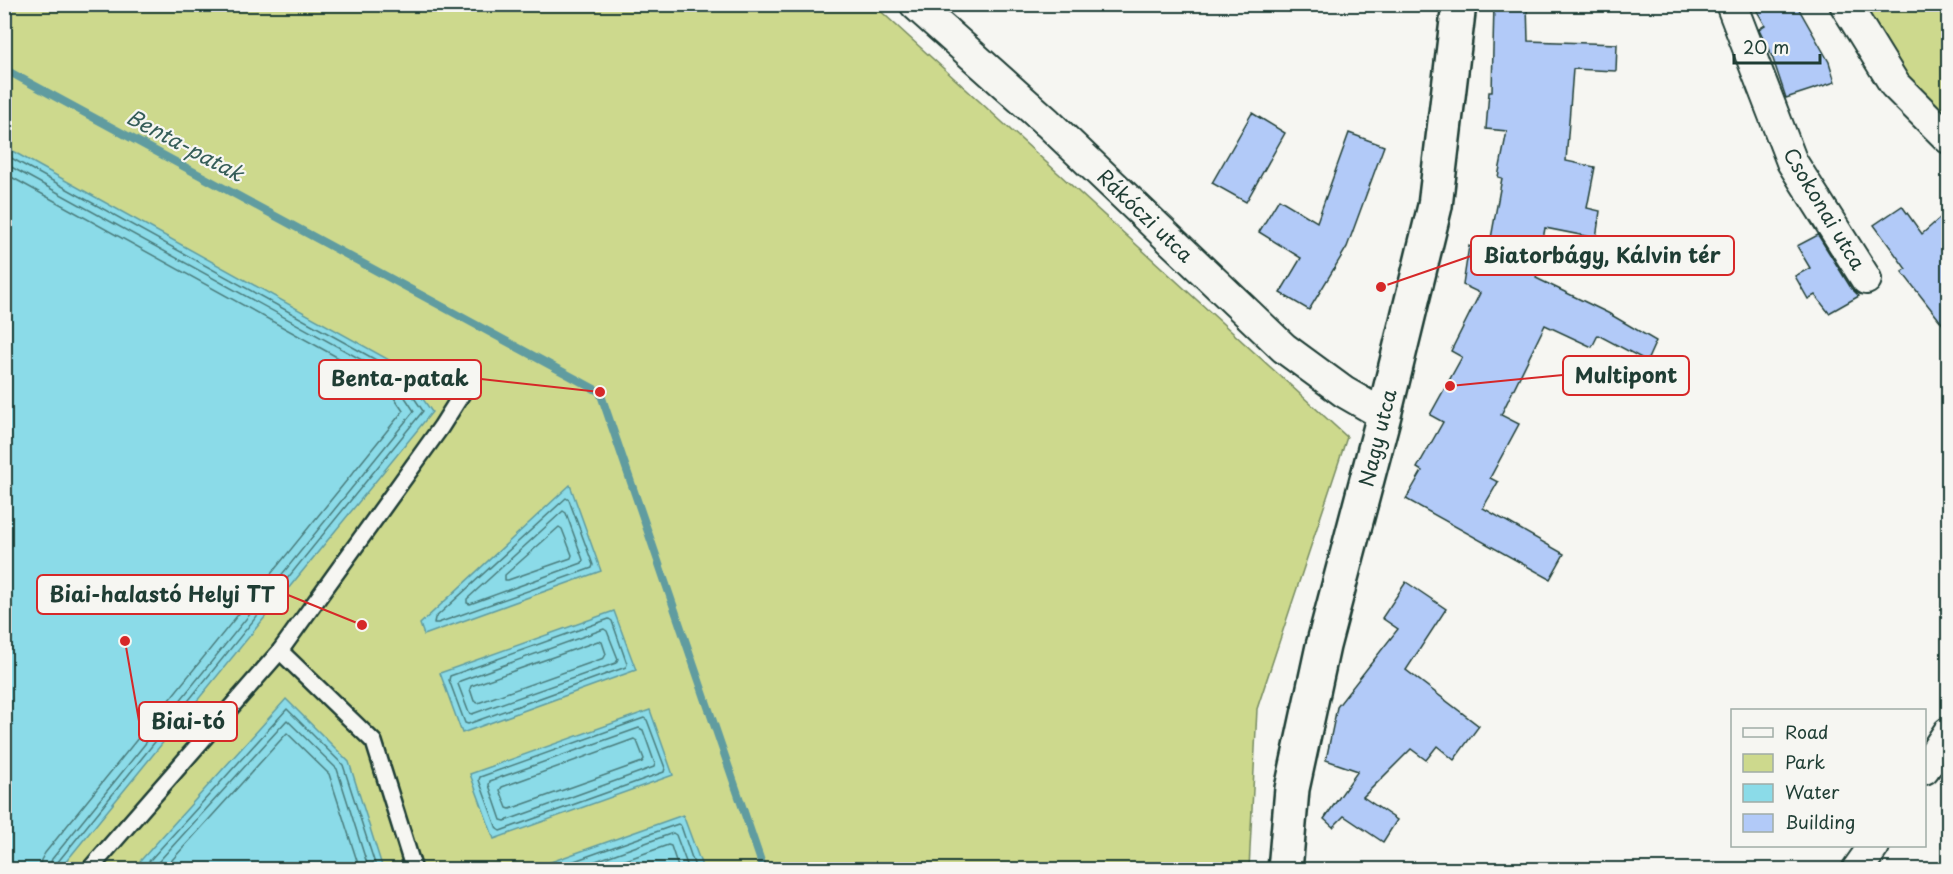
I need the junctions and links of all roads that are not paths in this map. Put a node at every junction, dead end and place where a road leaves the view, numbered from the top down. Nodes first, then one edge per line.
1 (915, 4) edge
2 (1459, 4) edge
3 (1731, 4) edge
4 (1845, 4) edge
5 (1948, 138) edge
6 (1866, 279) dead end
7 (465, 389) dead end
8 (1384, 415) junction
9 (280, 651) junction
10 (1948, 734) edge
11 (1926, 767) edge
12 (1873, 847) edge
13 (89, 870) edge
14 (414, 870) edge
15 (1285, 870) edge
16 (1857, 870) edge

1 - 8 street, Rákóczi utca
2 - 8 main road, Nagy utca
3 - 6 street, Csokonai utca
4 - 5 street
7 - 9 lane
8 - 15 main road, Nagy utca
9 - 13 lane
9 - 14 lane
10 - 11 street
12 - 16 street

